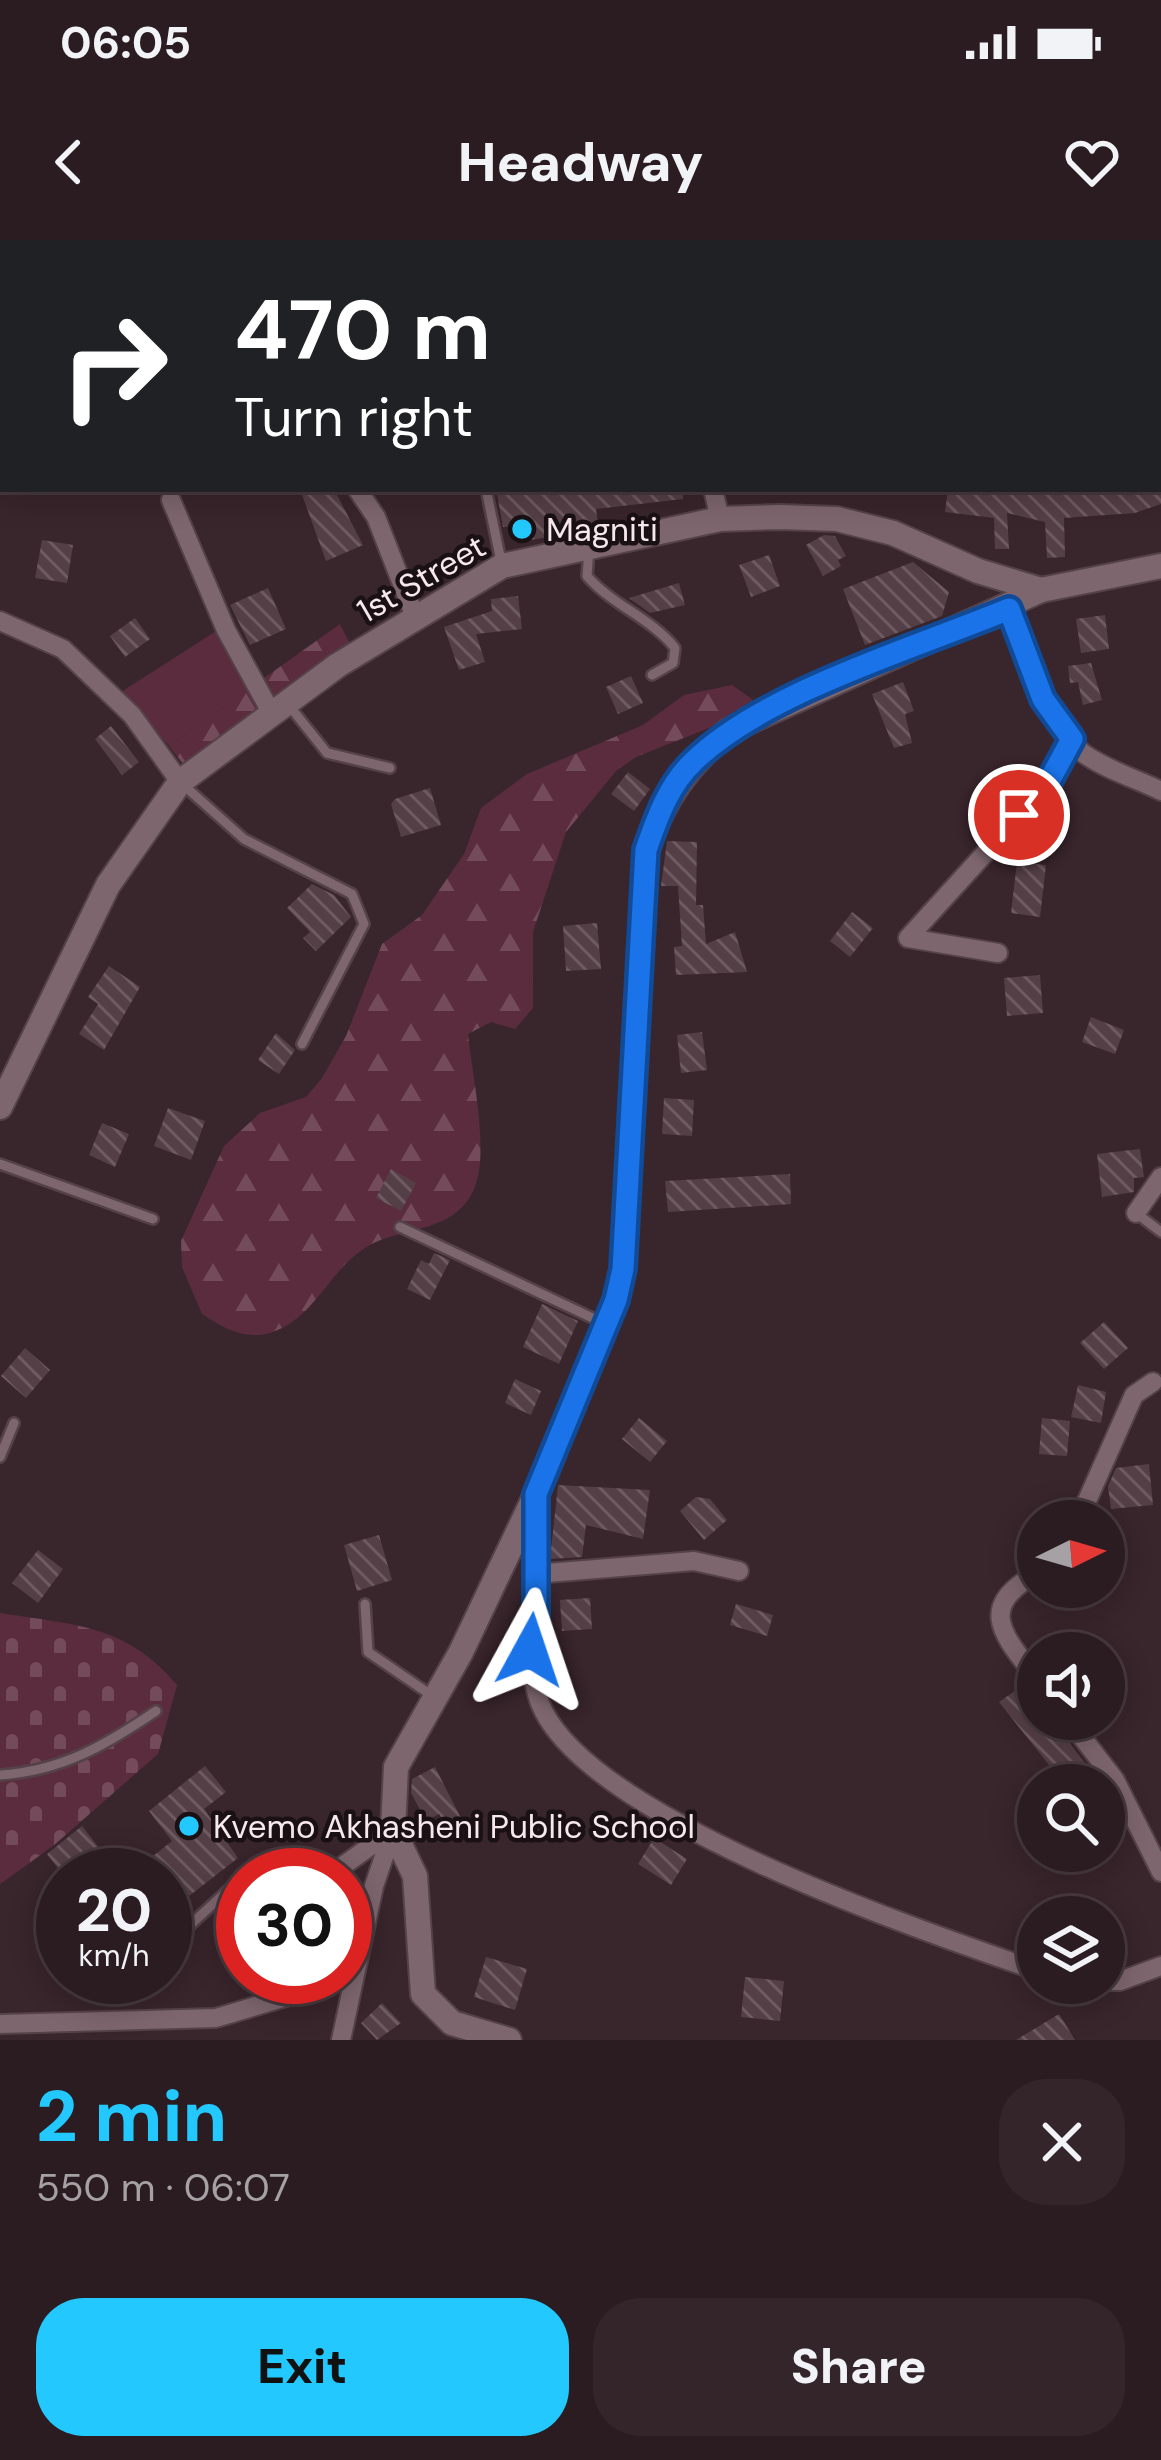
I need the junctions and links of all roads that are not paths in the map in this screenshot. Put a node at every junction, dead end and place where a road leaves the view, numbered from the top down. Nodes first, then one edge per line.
1 (359, 492) edge
2 (487, 492) edge
3 (713, 492) edge
4 (171, 500) dead end
5 (720, 519) junction
6 (589, 544) junction
7 (502, 566) junction
8 (1161, 566) edge
9 (1041, 590) junction
10 (1009, 609) junction
11 (415, 616) junction
12 (0, 621) edge
13 (652, 676) dead end
14 (279, 708) junction
15 (1072, 739) junction
16 (390, 767) dead end
17 (180, 782) junction
18 (1161, 791) edge
19 (998, 953) dead end
20 (302, 1043) dead end
21 (0, 1107) edge
22 (0, 1164) edge
23 (1161, 1177) edge
24 (1136, 1214) joint
25 (153, 1220) dead end
26 (400, 1227) dead end
27 (1161, 1232) edge
28 (606, 1324) junction
29 (1153, 1382) dead end
30 (14, 1423) dead end
31 (0, 1457) edge
32 (536, 1494) junction
33 (1087, 1500) edge
34 (739, 1571) dead end
35 (535, 1574) junction
36 (1017, 1584) edge
37 (365, 1604) dead end
38 (1017, 1652) edge
39 (435, 1698) junction
40 (156, 1711) dead end
41 (1084, 1740) edge
42 (0, 1775) edge
43 (392, 1830) junction
44 (365, 1848) edge
45 (1161, 1872) edge
46 (216, 1901) edge
47 (192, 1923) edge
48 (1017, 1963) edge
49 (1161, 1966) edge
50 (1125, 1975) edge
51 (263, 2004) edge
52 (0, 2024) edge
53 (341, 2040) edge
54 (509, 2040) edge

1 - 11 street
2 - 7 lane
3 - 5 street
4 - 14 street
5 - 6 street, 1st Street
5 - 9 street, 1st Street
6 - 7 street, 1st Street
6 - 13 lane
7 - 11 street, 1st Street
8 - 9 street, 1st Street
9 - 10 street
10 - 15 street
10 - 28 street
11 - 14 street, 1st Street
12 - 17 street
14 - 16 lane
14 - 17 street, 1st Street
15 - 18 street
15 - 19 street
17 - 20 lane
17 - 21 street, 1st Street
22 - 25 lane
23 - 24 street
24 - 27 lane
26 - 28 lane
28 - 32 street
29 - 33 street
30 - 31 lane
32 - 35 street
32 - 39 street
34 - 35 street
35 - 48 street
36 - 38 street
37 - 39 lane
39 - 43 street
40 - 42 lane
41 - 45 street
43 - 44 street
43 - 53 street
43 - 54 street
46 - 47 lane
49 - 50 street
51 - 52 street

